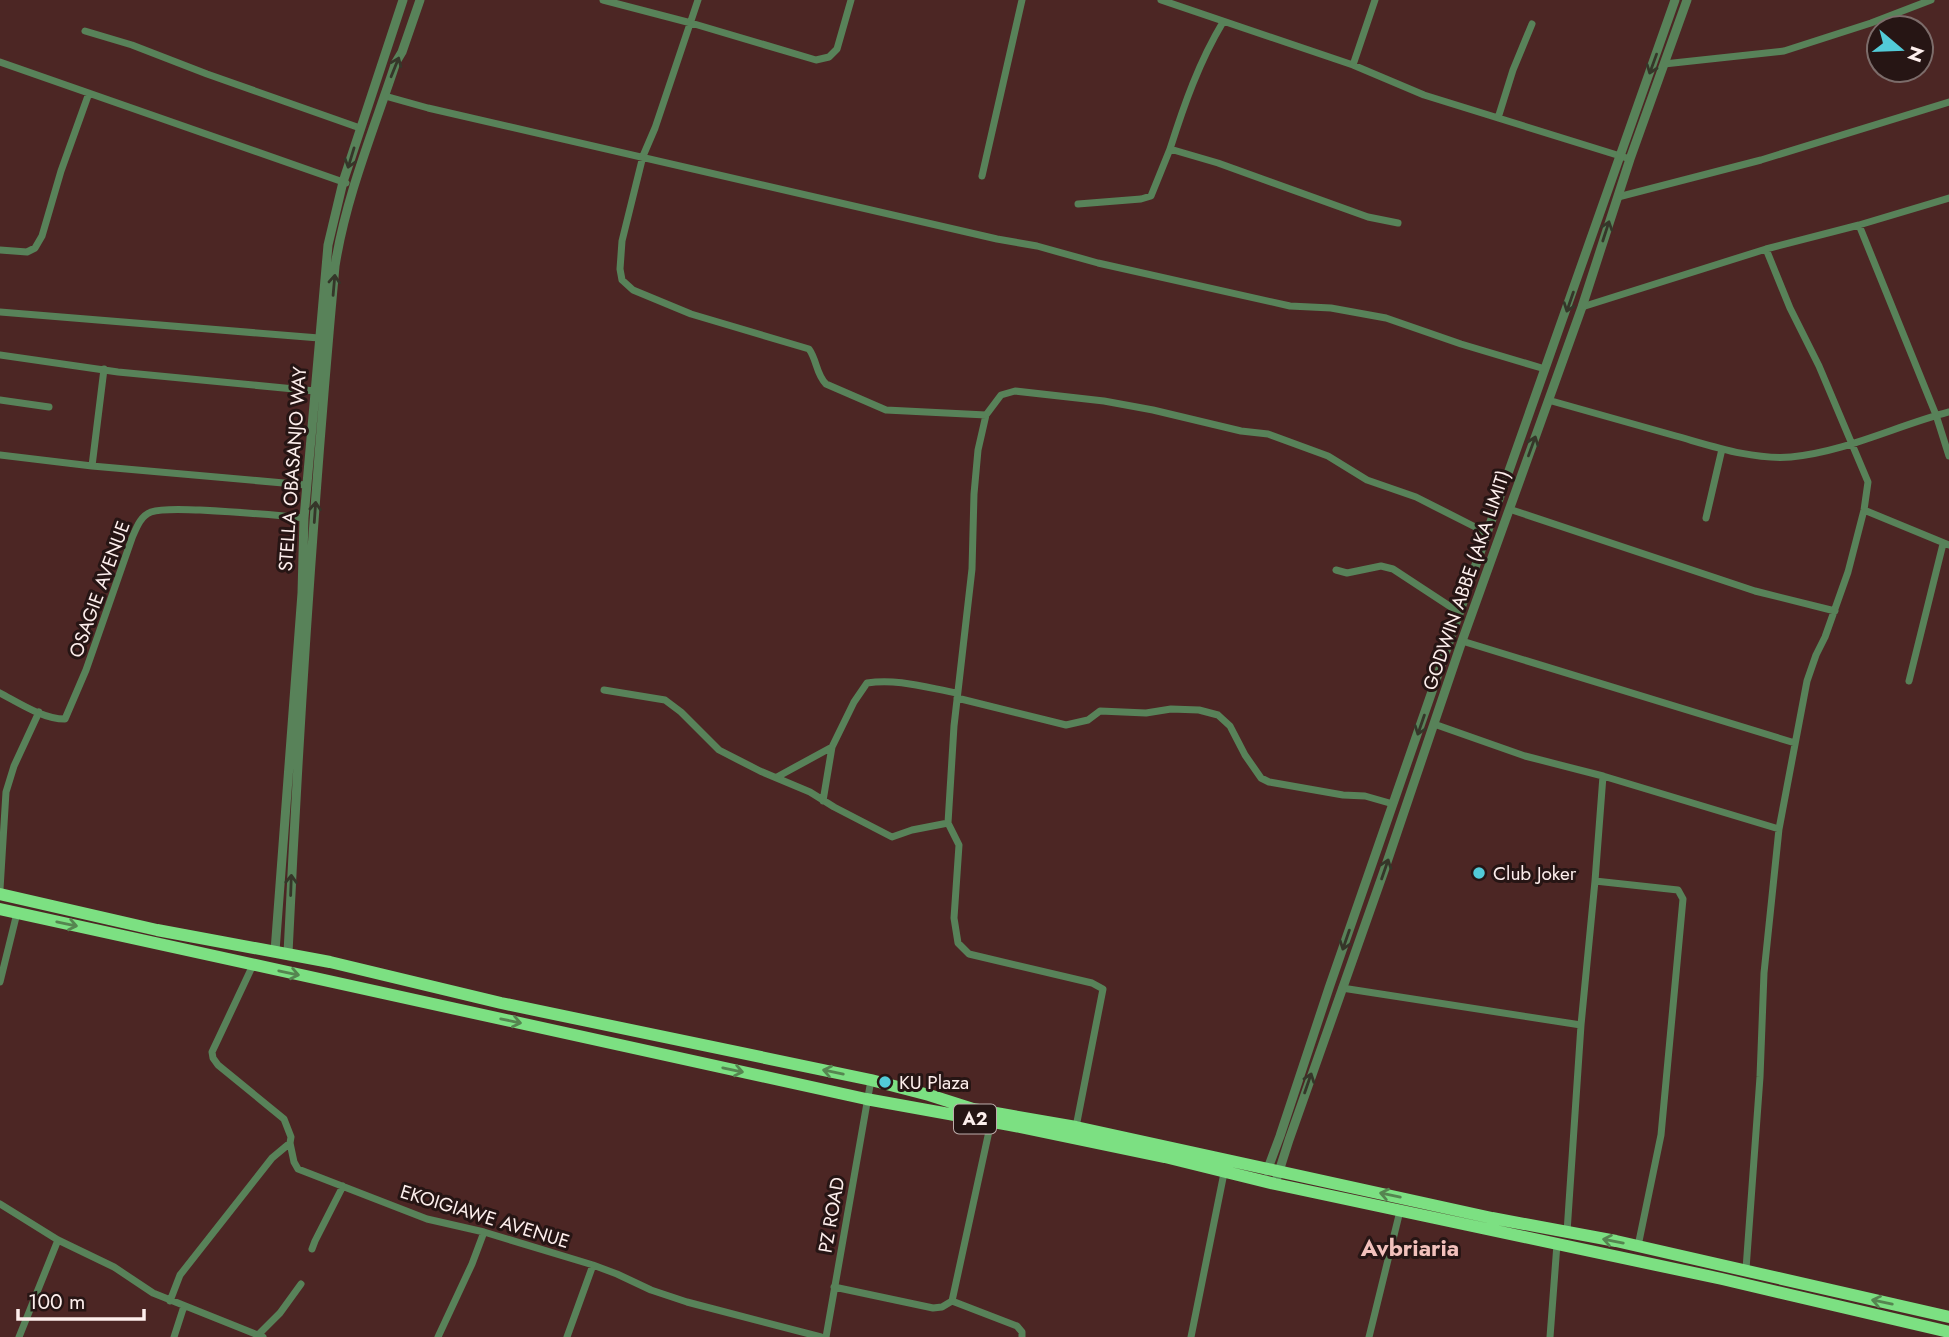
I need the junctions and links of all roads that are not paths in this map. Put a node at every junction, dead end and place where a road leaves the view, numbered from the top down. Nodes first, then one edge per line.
1 (403, 0) edge
2 (420, 0) edge
3 (603, 0) edge
4 (698, 0) edge
5 (851, 0) edge
6 (1022, 0) edge
7 (1161, 0) edge
8 (1375, 0) edge
9 (1675, 0) edge
10 (1687, 0) edge
11 (1931, 0) edge
12 (1223, 22) junction
13 (691, 23) junction
14 (1532, 24) dead end
15 (85, 31) dead end
16 (0, 62) edge
17 (1664, 64) junction
18 (1353, 65) junction
19 (89, 93) junction
20 (385, 96) junction
21 (1949, 102) edge
22 (1498, 118) junction
23 (360, 128) junction
24 (1170, 149) junction
25 (643, 156) junction
26 (1620, 156) junction
27 (1630, 159) junction
28 (982, 176) dead end
29 (343, 182) junction
30 (354, 186) junction
31 (1618, 197) junction
32 (1949, 198) edge
33 (1078, 204) dead end
34 (1398, 223) dead end
35 (1859, 225) junction
36 (1766, 249) junction
37 (0, 250) edge
38 (1577, 280) junction
39 (1589, 284) junction
40 (1582, 307) junction
41 (0, 313) edge
42 (319, 338) junction
43 (0, 355) edge
44 (104, 369) junction
45 (1545, 369) junction
46 (315, 391) junction
47 (0, 400) edge
48 (1548, 400) junction
49 (49, 407) dead end
50 (1949, 412) edge
51 (986, 415) junction
52 (1936, 415) junction
53 (1852, 444) junction
54 (1722, 449) junction
55 (0, 455) edge
56 (1949, 456) edge
57 (92, 466) junction
58 (306, 485) junction
59 (1509, 509) junction
60 (1864, 510) junction
61 (304, 518) junction
62 (1706, 519) dead end
63 (1487, 533) junction
64 (1946, 544) edge
65 (1336, 570) dead end
66 (1835, 611) junction
67 (1460, 613) junction
68 (1462, 641) junction
69 (1909, 681) dead end
70 (604, 690) dead end
71 (0, 693) edge
72 (957, 695) junction
73 (39, 712) junction
74 (1434, 724) junction
75 (1795, 743) junction
76 (832, 747) junction
77 (1603, 776) junction
78 (778, 777) junction
79 (823, 801) junction
80 (1393, 804) junction
81 (947, 824) junction
82 (1779, 829) junction
83 (1595, 881) junction
84 (0, 892) edge
85 (0, 909) edge
86 (17, 913) junction
87 (281, 952) junction
88 (253, 965) junction
89 (0, 982) edge
90 (1342, 988) junction
91 (1581, 1025) junction
92 (871, 1080) junction
93 (866, 1099) junction
94 (991, 1122) junction
95 (1076, 1127) junction
96 (290, 1143) junction
97 (1224, 1172) junction
98 (1271, 1177) junction
99 (343, 1186) junction
100 (0, 1204) edge
101 (1400, 1210) junction
102 (484, 1232) junction
103 (1567, 1232) junction
104 (58, 1240) junction
105 (1557, 1243) junction
106 (1638, 1246) junction
107 (312, 1249) dead end
108 (593, 1265) junction
109 (1746, 1269) junction
110 (301, 1284) dead end
111 (834, 1287) junction
112 (170, 1301) junction
113 (952, 1301) junction
114 (184, 1306) junction
115 (1949, 1317) edge
116 (1949, 1332) edge
117 (261, 1336) edge
118 (19, 1337) edge
119 (174, 1337) edge
120 (438, 1337) edge
121 (567, 1337) edge
122 (824, 1337) edge
123 (1023, 1337) edge
124 (1191, 1337) edge
125 (1369, 1337) edge
126 (1550, 1337) edge

1 - 23 street, STELLA OBASANJO WAY
20 -> 2 street
3 - 13 street
4 - 13 street
5 - 13 street
6 - 28 street
7 - 12 street
8 - 18 street
9 -> 26 street, GODWIN ABBE (AKA LIMIT)
10 - 17 street, GODWIN ABBE (AKA LIMIT)
11 - 17 street
12 - 18 street
12 - 24 street
13 - 25 street
14 - 22 street
15 - 23 street
16 - 19 street
17 - 27 street, GODWIN ABBE (AKA LIMIT)
18 - 22 street
19 - 29 street
19 - 37 street
20 - 25 street
20 - 30 street
21 - 31 street
22 - 26 street
23 -> 29 street, STELLA OBASANJO WAY
24 - 33 street
24 - 34 street
25 - 45 street
25 - 51 street
26 - 27 street
26 - 38 street, GODWIN ABBE (AKA LIMIT)
27 - 31 street, GODWIN ABBE (AKA LIMIT)
29 - 30 street
29 - 42 street, STELLA OBASANJO WAY
87 -> 30 street
39 -> 31 street, GODWIN ABBE (AKA LIMIT)
32 - 35 street
35 - 36 street
35 - 52 street
36 - 40 street
36 - 53 street
38 - 39 street
38 -> 45 street, GODWIN ABBE (AKA LIMIT)
39 - 40 street, GODWIN ABBE (AKA LIMIT)
40 - 48 street, GODWIN ABBE (AKA LIMIT)
41 - 42 street
42 - 46 street, STELLA OBASANJO WAY
43 - 44 street
44 - 46 street
44 - 57 street
45 - 63 street, GODWIN ABBE (AKA LIMIT)
46 - 58 street, STELLA OBASANJO WAY
47 - 49 street
48 - 54 street
59 -> 48 street, GODWIN ABBE (AKA LIMIT)
50 - 52 street
51 - 63 street
51 - 72 street
52 - 53 street
52 - 56 street
53 - 54 street
53 - 60 street
54 - 62 street
55 - 57 street
57 - 58 street
58 - 61 street, STELLA OBASANJO WAY
59 - 66 street
59 - 68 street, GODWIN ABBE (AKA LIMIT)
60 - 64 street
60 - 66 street
61 - 73 street, OSAGIE AVENUE
61 - 87 street, STELLA OBASANJO WAY
63 - 67 street, GODWIN ABBE (AKA LIMIT)
64 - 69 street
65 - 67 street
66 - 75 street
67 -> 80 street, GODWIN ABBE (AKA LIMIT)
68 - 74 street, GODWIN ABBE (AKA LIMIT)
68 - 75 street
70 - 78 street
71 - 73 street
72 - 76 street
72 - 80 street
72 - 81 street
73 - 84 street
74 - 77 street
90 -> 74 street, GODWIN ABBE (AKA LIMIT)
75 - 82 street
76 - 78 street
76 - 79 street
77 - 82 street
77 - 83 street
78 - 79 street
79 - 81 street
80 -> 98 street, GODWIN ABBE (AKA LIMIT)
81 - 95 street
82 - 109 street
83 - 91 street
83 - 106 street
84 - 87 highway, A2
85 - 86 highway, A2
86 -> 88 highway, A2
86 - 89 street
92 -> 87 highway, A2
88 -> 93 highway, A2
88 - 96 street, EKOIGIAWE AVENUE
90 - 91 street
98 -> 90 street, GODWIN ABBE (AKA LIMIT)
91 - 103 street
92 - 93 street, PZ ROAD
92 - 95 highway, A2
93 - 94 highway, A2
93 - 111 street, PZ ROAD
94 - 97 highway, A2
94 - 113 street
95 - 98 highway, A2
96 - 99 street, EKOIGIAWE AVENUE
96 - 112 street
97 - 98 highway, A2
97 - 124 street
98 - 101 highway, A2
103 -> 98 highway, A2
99 - 102 street, EKOIGIAWE AVENUE
99 - 107 street
100 - 104 street
101 - 105 highway, A2
101 - 125 street
102 - 108 street, EKOIGIAWE AVENUE
102 - 120 street
106 -> 103 highway, A2
104 - 112 street
104 - 118 street
105 - 116 highway, A2
105 - 126 street
106 - 109 highway, A2
108 - 121 street
108 - 122 street, EKOIGIAWE AVENUE
115 -> 109 highway, A2
110 - 117 street
111 - 113 street
111 - 122 street, PZ ROAD
112 - 114 street
113 - 123 street
114 - 117 street
114 - 119 street

